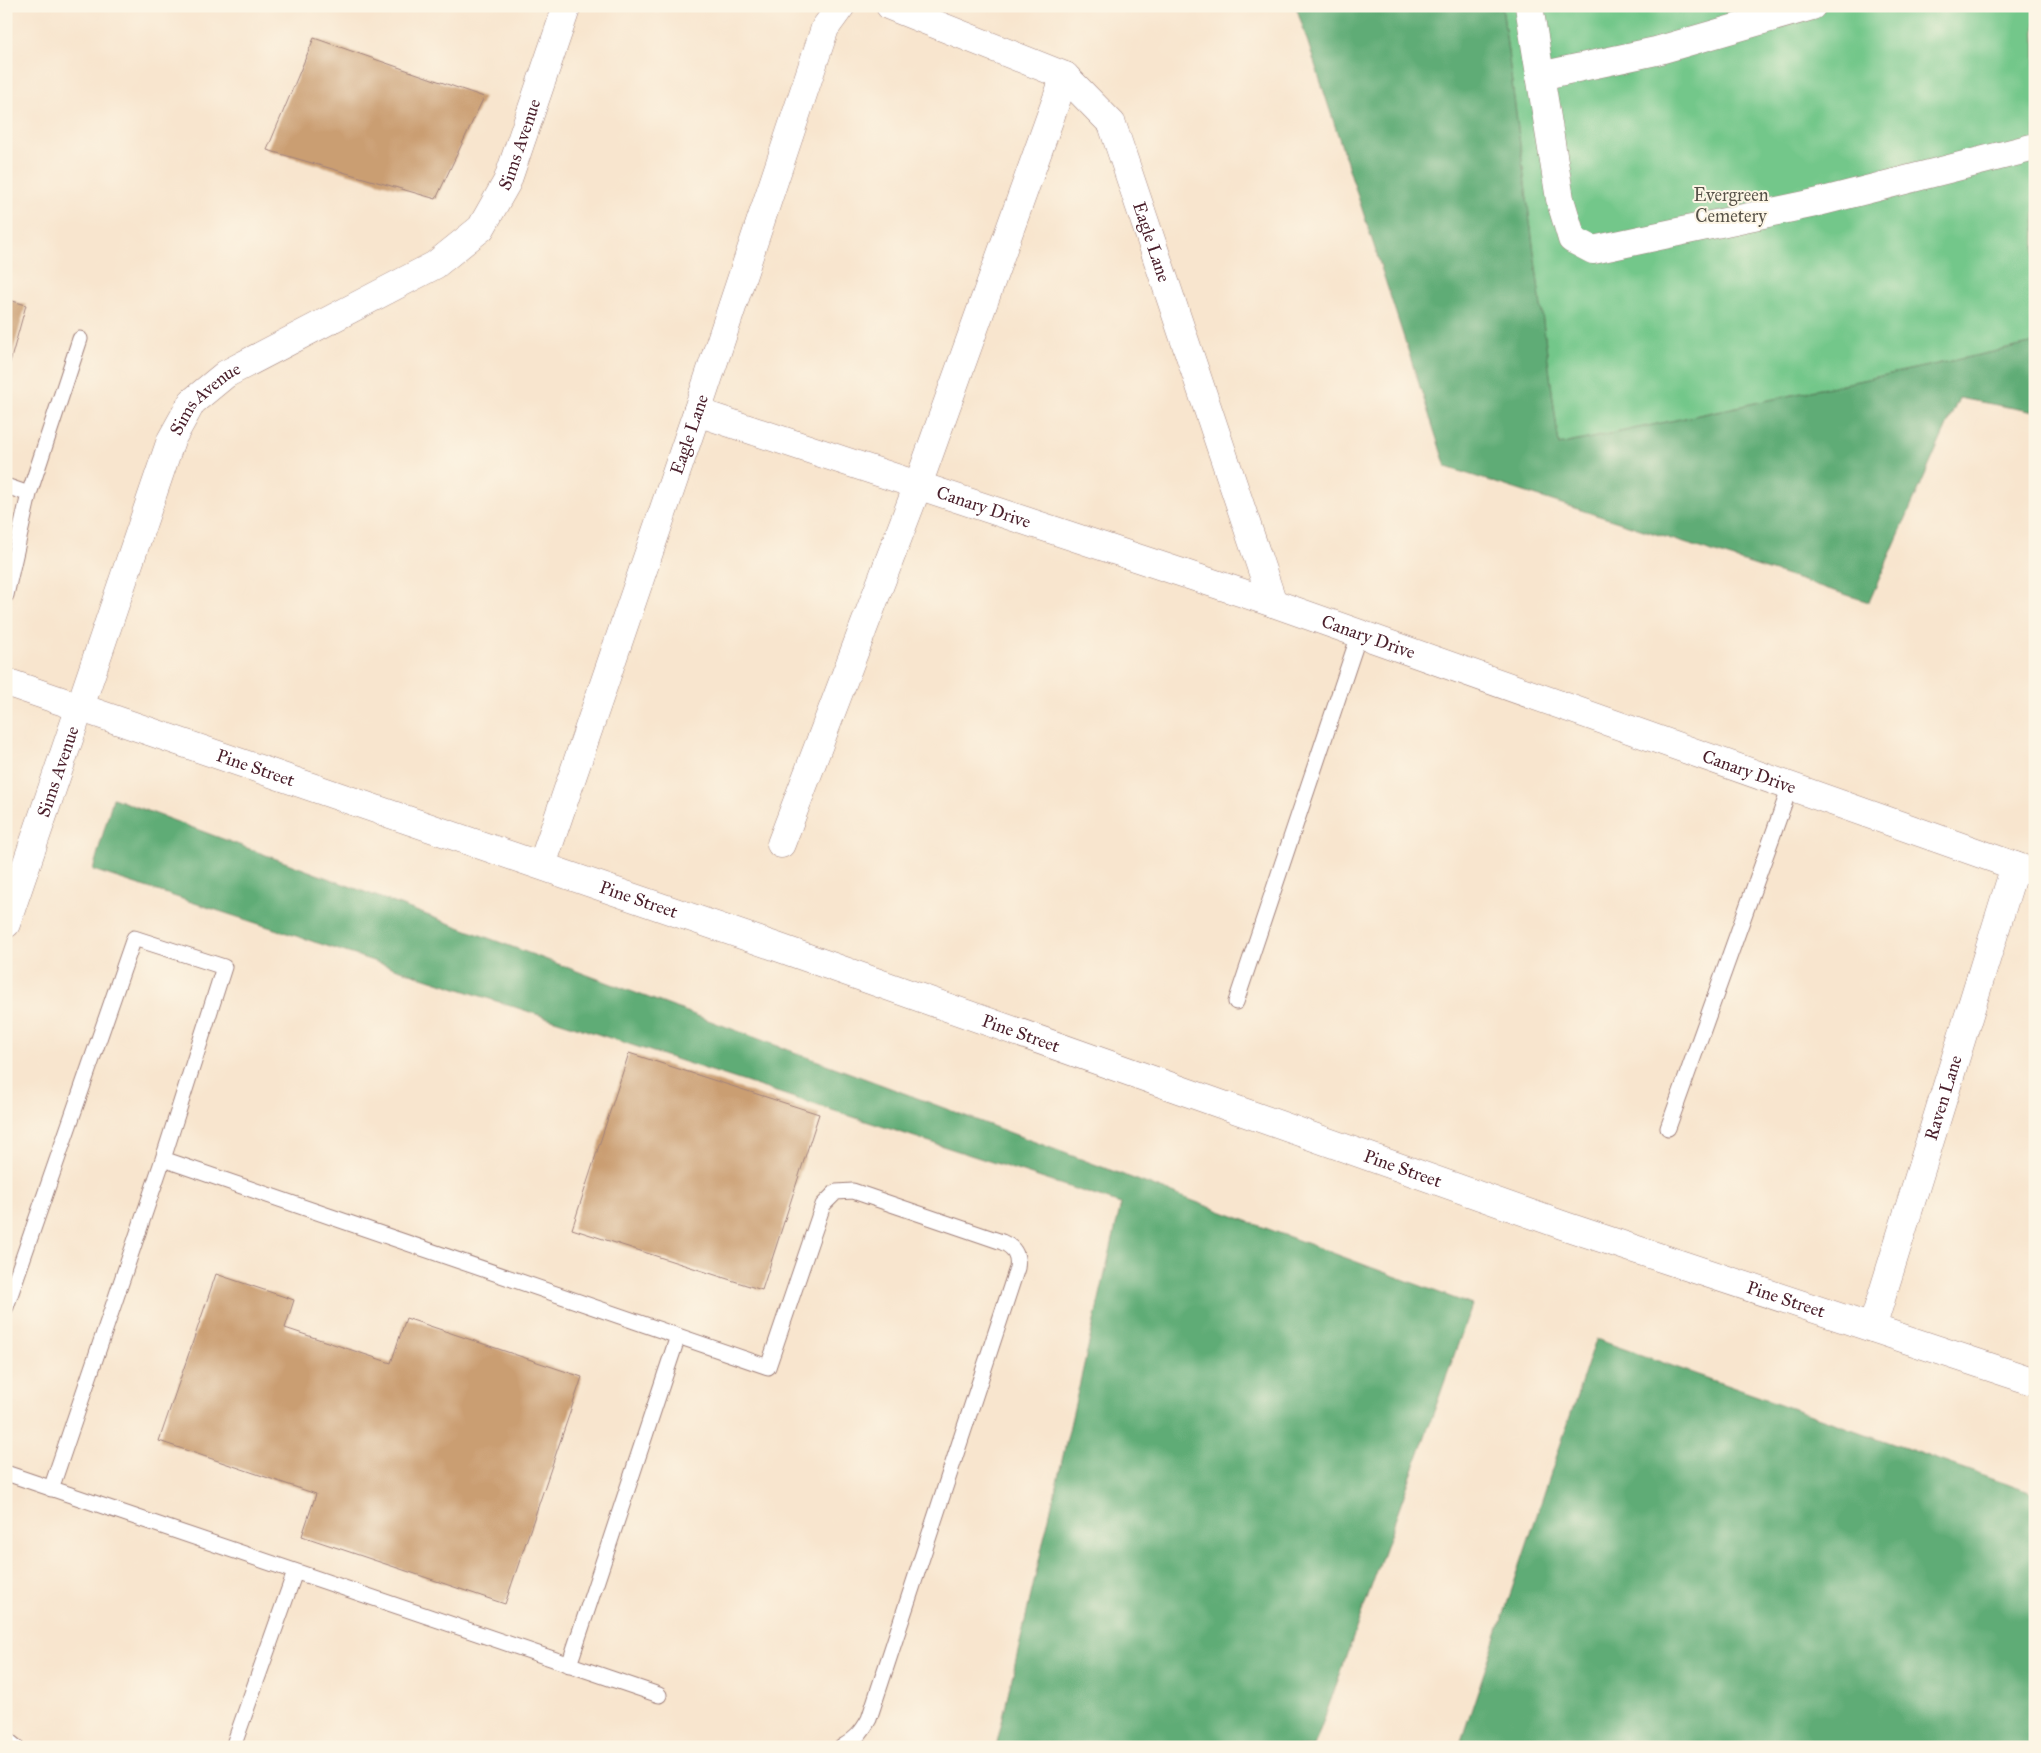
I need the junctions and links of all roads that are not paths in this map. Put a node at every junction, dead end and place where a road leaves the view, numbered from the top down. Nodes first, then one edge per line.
1 (567, 6) edge
2 (841, 6) edge
3 (890, 6) edge
4 (1529, 6) edge
5 (1812, 6) edge
6 (1065, 76) junction
7 (1540, 76) junction
8 (2035, 147) edge
9 (80, 339) dead end
10 (698, 412) junction
11 (6, 486) edge
12 (918, 486) junction
13 (29, 494) junction
14 (6, 595) edge
15 (1274, 603) junction
16 (1359, 635) junction
17 (6, 682) edge
18 (80, 707) junction
19 (1790, 787) junction
20 (781, 844) dead end
21 (542, 865) junction
22 (2025, 869) edge
23 (9, 907) edge
24 (1236, 1002) dead end
25 (1668, 1128) dead end
26 (163, 1159) junction
27 (6, 1307) edge
28 (1872, 1328) junction
29 (678, 1336) junction
30 (2035, 1382) edge
31 (6, 1473) edge
32 (51, 1490) junction
33 (295, 1572) junction
34 (569, 1665) junction
35 (659, 1695) dead end
36 (6, 1739) edge
37 (16, 1747) edge
38 (233, 1747) edge
39 (842, 1747) edge

1 - 18 street, Sims Avenue
2 - 10 street, Eagle Lane
3 - 6 street, Eagle Lane
4 - 7 street
5 - 7 street
6 - 12 street
6 - 15 street, Eagle Lane
7 - 8 street
9 - 13 lane
10 - 12 street, Canary Drive
10 - 21 street, Eagle Lane
11 - 13 lane
12 - 15 street, Canary Drive
12 - 20 street
13 - 14 lane
15 - 16 street, Canary Drive
16 - 19 street, Canary Drive
16 - 24 lane
17 - 18 street, Pine Street
18 - 21 street, Pine Street
18 - 23 street, Sims Avenue
19 - 22 street, Canary Drive
19 - 25 lane
21 - 28 street, Pine Street
22 - 28 street, Raven Lane
26 - 27 lane
26 - 29 lane
26 - 32 lane
28 - 30 street, Pine Street
29 - 34 lane
29 - 39 lane
31 - 32 lane
32 - 33 lane
33 - 34 lane
33 - 38 lane
34 - 35 lane
36 - 37 lane

